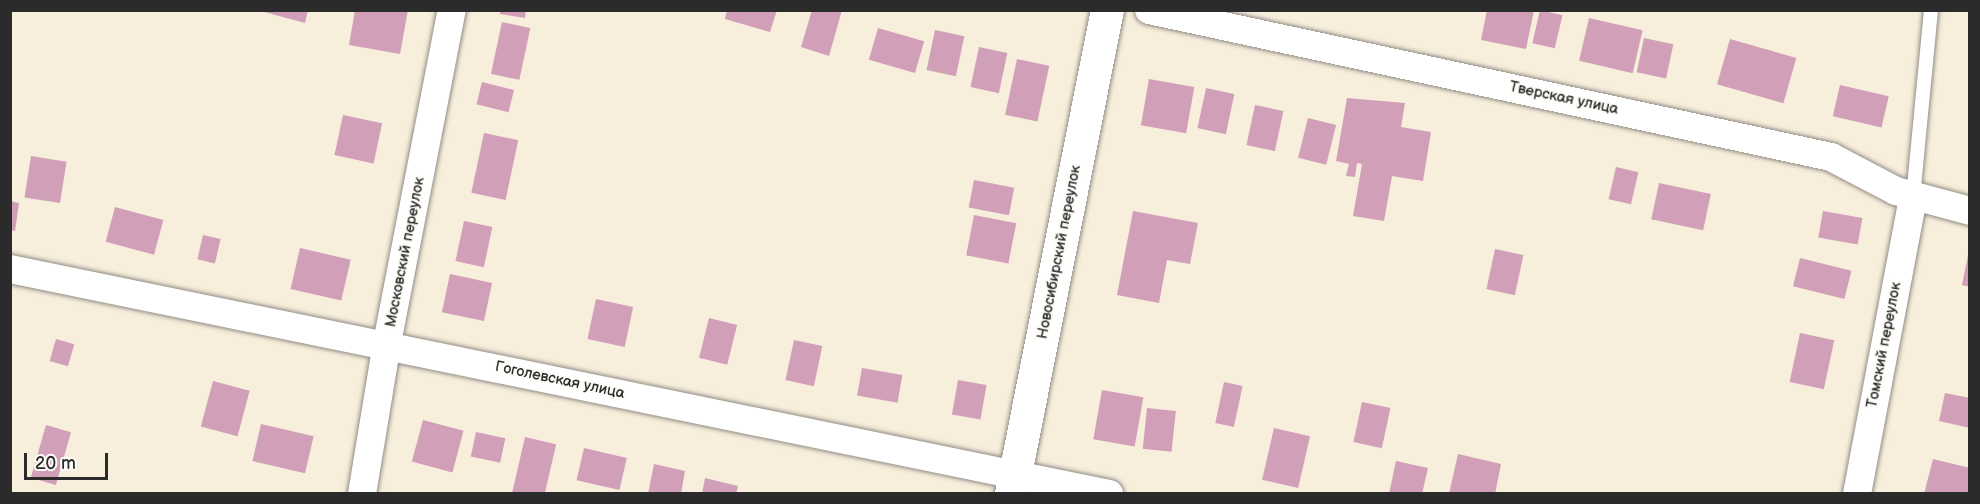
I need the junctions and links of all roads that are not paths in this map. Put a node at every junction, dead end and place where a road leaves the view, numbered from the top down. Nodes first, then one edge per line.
1 (452, 10) edge
2 (1107, 10) edge
3 (1149, 10) edge
4 (1930, 10) edge
5 (1913, 196) junction
6 (1970, 211) edge
7 (10, 268) edge
8 (387, 343) junction
9 (1013, 484) edge
10 (362, 494) edge
11 (1109, 494) edge
12 (1857, 494) edge

1 - 8 street, Московский переулок
2 - 9 street, Новосибирский переулок
3 - 5 street, Тверская улица
4 - 5 lane
5 - 6 street, Тверская улица
5 - 12 street, Томский переулок
7 - 8 street, Гоголевская улица
8 - 9 street, Гоголевская улица
8 - 10 street, Московский переулок
9 - 11 street, Гоголевская улица

